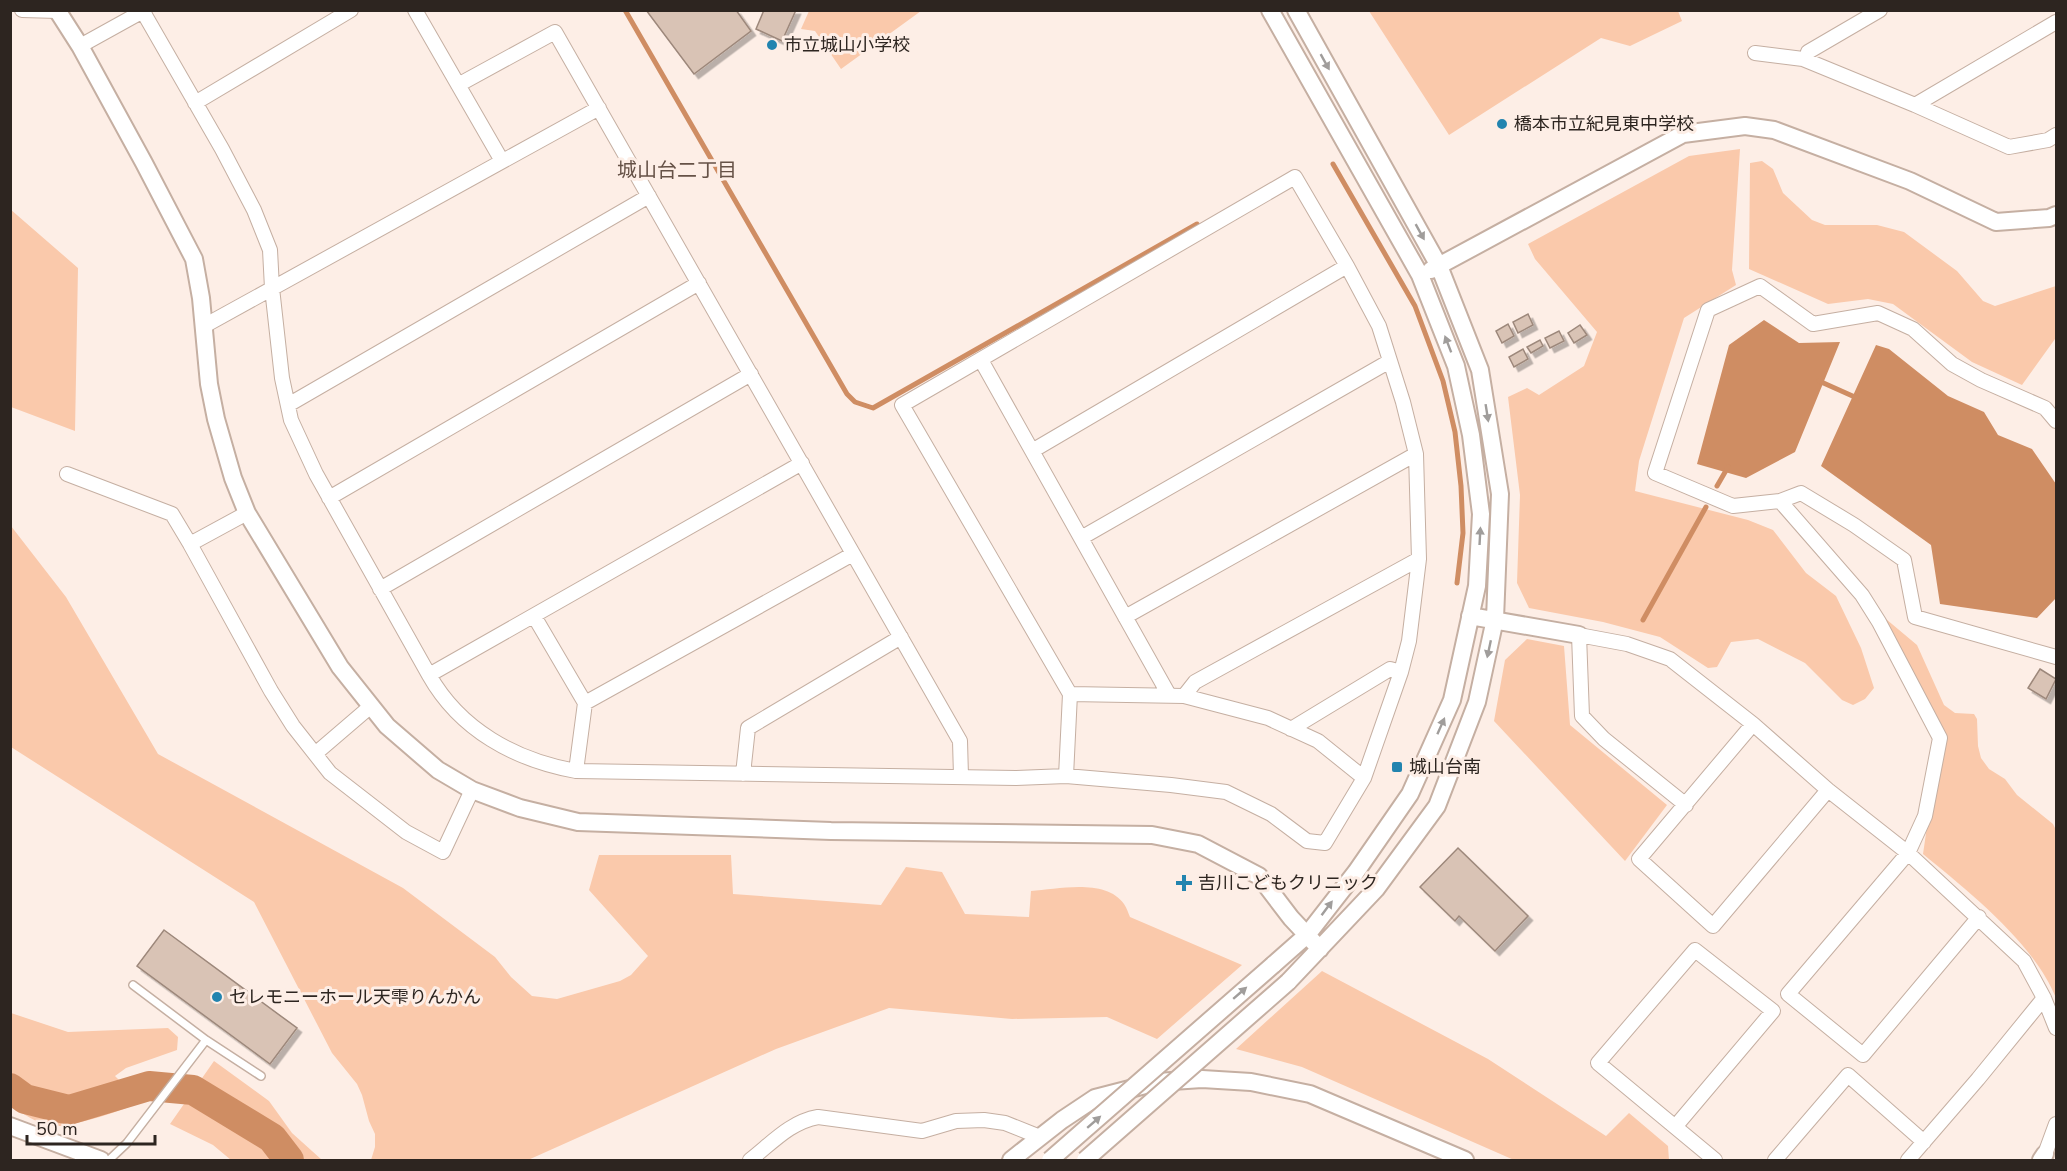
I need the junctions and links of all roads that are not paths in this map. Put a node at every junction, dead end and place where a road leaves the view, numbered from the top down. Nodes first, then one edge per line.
1 (22, 10) edge
2 (351, 10) edge
3 (415, 10) edge
4 (1270, 10) edge
5 (1296, 10) edge
6 (1880, 10) edge
7 (58, 11) edge
8 (144, 11) edge
9 (2056, 22) edge
10 (80, 46) junction
11 (1808, 52) dead end
12 (1755, 53) dead end
13 (458, 85) junction
14 (195, 102) junction
15 (1915, 105) junction
16 (598, 108) junction
17 (2056, 135) edge
18 (502, 161) junction
19 (649, 196) junction
20 (2056, 215) edge
21 (1347, 266) junction
22 (1439, 266) junction
23 (1420, 275) junction
24 (699, 283) junction
25 (272, 288) junction
26 (204, 326) junction
27 (981, 360) junction
28 (1390, 361) junction
29 (751, 374) junction
30 (288, 405) junction
31 (2056, 422) edge
32 (1032, 451) junction
33 (1416, 454) junction
34 (802, 464) junction
35 (67, 474) dead end
36 (329, 498) junction
37 (1780, 501) junction
38 (247, 513) junction
39 (1081, 538) junction
40 (190, 544) junction
41 (853, 554) junction
42 (1419, 559) junction
43 (380, 589) junction
44 (534, 616) junction
45 (1470, 616) junction
46 (1125, 617) junction
47 (1495, 620) junction
48 (1579, 635) junction
49 (901, 638) junction
50 (2056, 657) edge
51 (1401, 672) junction
52 (429, 675) junction
53 (1070, 694) junction
54 (1169, 695) junction
55 (1184, 696) junction
56 (585, 703) junction
57 (371, 706) junction
58 (1752, 724) junction
59 (1291, 729) junction
60 (315, 754) junction
61 (576, 771) junction
62 (743, 774) junction
63 (962, 776) junction
64 (1066, 776) junction
65 (1364, 778) junction
66 (472, 790) junction
67 (1828, 790) junction
68 (1686, 805) junction
69 (1908, 853) junction
70 (1979, 917) junction
71 (1306, 935) junction
72 (1320, 950) junction
73 (133, 985) dead end
74 (2044, 998) junction
75 (2056, 1028) edge
76 (206, 1040) junction
77 (261, 1076) dead end
78 (2056, 1124) edge
79 (10, 1126) edge
80 (1675, 1127) junction
81 (1040, 1137) junction
82 (1924, 1142) junction
83 (2043, 1157) edge
84 (101, 1161) edge
85 (109, 1161) edge
86 (750, 1161) edge
87 (1011, 1161) edge
88 (1050, 1161) edge
89 (1085, 1161) edge
90 (1465, 1161) edge
91 (1715, 1161) edge
92 (1775, 1161) edge
93 (1908, 1161) edge

1 - 7 street
2 - 14 street
3 - 13 street
4 - 23 street
5 -> 22 street
6 - 11 street
7 - 10 street
8 - 10 street
8 - 14 street
9 - 15 street
10 - 26 street
12 - 15 street
13 - 16 street
13 - 18 street
14 - 25 street
15 - 17 street
16 - 18 street
16 - 19 street
18 - 25 street
19 - 24 street
19 - 30 street
20 - 22 street
21 - 27 street
21 - 28 street
21 - 32 street
22 - 23 street
22 -> 47 street
45 -> 23 street
24 - 29 street
24 - 36 street
25 - 26 street
25 - 30 street
26 - 38 street
27 - 32 street
27 - 53 street
28 - 33 street
28 - 39 street
29 - 34 street
29 - 43 street
30 - 36 street
31 - 37 street
32 - 39 street
33 - 42 street
33 - 46 street
34 - 41 street
34 - 44 street
35 - 40 street
36 - 43 street
37 - 50 street
37 - 69 street
38 - 40 street
38 - 57 street
39 - 46 street
40 - 60 street
41 - 49 street
41 - 56 street
42 - 51 street
42 - 55 street
43 - 52 street
44 - 52 street
44 - 56 street
45 - 47 street
71 -> 45 street
46 - 54 street
47 - 48 street
47 -> 72 street
48 - 58 street
48 - 68 street
49 - 62 street
49 - 63 street
51 - 59 street
51 - 65 street
52 - 61 street
53 - 54 street
53 - 64 street
54 - 55 street
55 - 59 street
56 - 61 street
57 - 60 street
57 - 66 street
58 - 67 street
58 - 68 street
59 - 65 street
60 - 66 street
61 - 62 street
62 - 63 street
63 - 64 street
64 - 65 street
66 - 71 street
67 - 68 street
67 - 69 street
69 - 70 street
69 - 70 street
70 - 74 street
71 - 72 street
88 -> 71 street, bridge
72 - 89 street, bridge
73 - 76 lane
74 - 75 street
74 - 82 street
76 - 77 lane
76 - 85 lane
78 - 83 street
79 - 84 street
80 - 80 street
80 - 91 street
81 - 86 street
81 - 87 street
81 - 90 street
82 - 92 street
82 - 93 street

